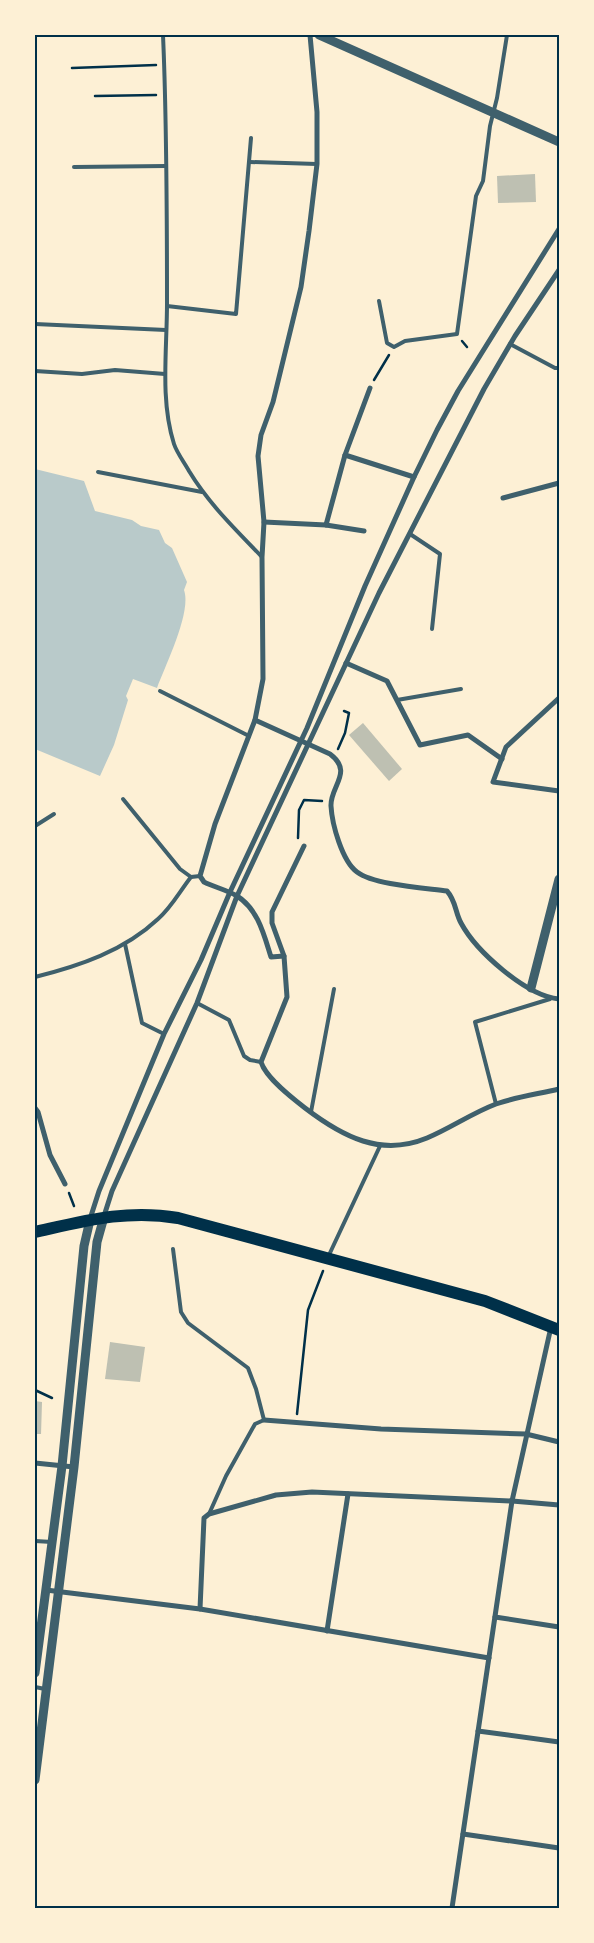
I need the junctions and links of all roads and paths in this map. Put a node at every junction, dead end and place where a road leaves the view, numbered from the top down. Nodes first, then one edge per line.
1 (163, 35) edge
2 (310, 35) edge
3 (319, 35) edge
4 (507, 35) edge
5 (164, 65) junction
6 (72, 68) dead end
7 (165, 94) junction
8 (95, 96) dead end
9 (493, 113) junction
10 (252, 138) dead end
11 (559, 142) edge
12 (250, 162) junction
13 (317, 164) junction
14 (166, 166) junction
15 (74, 167) dead end
16 (559, 229) edge
17 (559, 270) edge
18 (379, 301) dead end
19 (167, 306) junction
20 (35, 324) edge
21 (166, 330) junction
22 (510, 344) junction
23 (394, 347) junction
24 (559, 368) edge
25 (35, 371) edge
26 (165, 374) junction
27 (370, 388) joint
28 (345, 455) junction
29 (98, 472) dead end
30 (414, 477) junction
31 (559, 483) edge
32 (202, 492) junction
33 (503, 498) dead end
34 (264, 522) junction
35 (326, 525) junction
36 (364, 531) dead end
37 (410, 534) junction
38 (262, 557) junction
39 (432, 630) dead end
40 (346, 663) junction
41 (461, 689) dead end
42 (160, 691) dead end
43 (559, 698) edge
44 (397, 700) junction
45 (344, 711) dead end
46 (255, 720) junction
47 (249, 736) junction
48 (338, 749) dead end
49 (502, 758) junction
50 (559, 791) edge
51 (123, 799) dead end
52 (331, 801) junction
53 (54, 814) dead end
54 (35, 826) edge
55 (304, 846) joint
56 (200, 876) junction
57 (191, 877) junction
58 (559, 880) edge
59 (230, 892) junction
60 (237, 896) junction
61 (126, 944) junction
62 (284, 956) junction
63 (35, 977) edge
64 (531, 988) junction
65 (334, 989) dead end
66 (550, 998) junction
67 (559, 999) edge
68 (197, 1003) junction
69 (164, 1034) junction
70 (260, 1062) junction
71 (559, 1089) edge
72 (496, 1104) junction
73 (35, 1108) edge
74 (311, 1112) junction
75 (380, 1146) junction
76 (65, 1184) joint
77 (74, 1206) dead end
78 (104, 1217) junction
79 (90, 1220) junction
80 (35, 1232) edge
81 (173, 1249) dead end
82 (328, 1258) junction
83 (555, 1328) edge
84 (35, 1390) edge
85 (52, 1398) dead end
86 (264, 1420) junction
87 (296, 1423) junction
88 (526, 1434) junction
89 (559, 1442) edge
90 (35, 1463) edge
91 (62, 1466) junction
92 (74, 1468) junction
93 (348, 1494) junction
94 (512, 1501) junction
95 (559, 1505) edge
96 (209, 1514) junction
97 (35, 1541) edge
98 (52, 1542) junction
99 (46, 1590) junction
100 (58, 1592) junction
101 (200, 1609) junction
102 (495, 1617) junction
103 (38, 1618) edge
104 (559, 1627) edge
105 (327, 1631) junction
106 (489, 1658) junction
107 (35, 1673) edge
108 (35, 1687) edge
109 (46, 1689) junction
110 (478, 1731) junction
111 (559, 1742) edge
112 (35, 1780) edge
113 (463, 1834) junction
114 (559, 1848) edge
115 (452, 1908) edge

1 - 5 lane
2 - 13 street
3 - 9 street
4 - 9 lane
5 - 6 path
5 - 7 lane
7 - 8 path
7 - 14 lane
9 - 11 street
9 - 23 lane
10 - 12 lane
12 - 13 lane
12 - 19 lane
13 - 34 street
14 - 15 lane
14 - 19 lane
16 - 30 street
17 - 22 street
18 - 23 lane
19 - 21 lane
20 - 21 lane
21 - 26 lane
22 - 24 lane
22 - 37 street
23 - 27 path
25 - 26 lane
26 - 32 lane
27 - 28 street
28 - 30 street
28 - 35 street
29 - 32 lane
30 - 59 street
31 - 33 street
32 - 38 lane
34 - 35 street
34 - 38 street
35 - 36 street
37 - 39 lane
37 - 40 street
38 - 46 street
40 - 44 street
40 - 60 street
41 - 44 lane
42 - 47 lane
43 - 49 street
44 - 49 street
45 - 48 path
46 - 47 street
46 - 52 street
47 - 56 street
49 - 50 street
51 - 57 lane
52 - 55 path
52 - 64 street
53 - 54 lane
55 - 62 street
56 - 57 lane
56 - 59 street
57 - 61 lane
58 - 64 street
59 - 60 street
59 - 69 street
60 - 62 street
60 - 68 street
61 - 63 lane
61 - 69 lane
62 - 70 street
64 - 66 street
65 - 74 lane
66 - 67 street
66 - 72 lane
68 - 70 lane
68 - 78 street
69 - 79 street
70 - 74 street
71 - 72 street
72 - 75 street
73 - 76 street
74 - 75 street
75 - 82 lane
76 - 77 path
78 - 79 highway
78 - 82 highway
78 - 92 street
79 - 80 highway
79 - 91 street
81 - 86 lane
82 - 83 highway
82 - 87 path
83 - 88 street
84 - 85 path
86 - 87 street
86 - 96 lane
87 - 88 street
88 - 89 street
88 - 94 street
90 - 91 street
91 - 92 street
91 - 98 street
92 - 100 street
93 - 94 street
93 - 96 street
93 - 105 street
94 - 95 street
94 - 102 street
96 - 101 street
97 - 98 lane
98 - 99 street
99 - 100 street
99 - 103 street
100 - 101 street
100 - 109 street
101 - 105 street
102 - 104 street
102 - 106 street
103 - 107 street
105 - 106 street
106 - 110 street
108 - 109 lane
109 - 112 street
110 - 111 street
110 - 113 street
113 - 114 street
113 - 115 street

